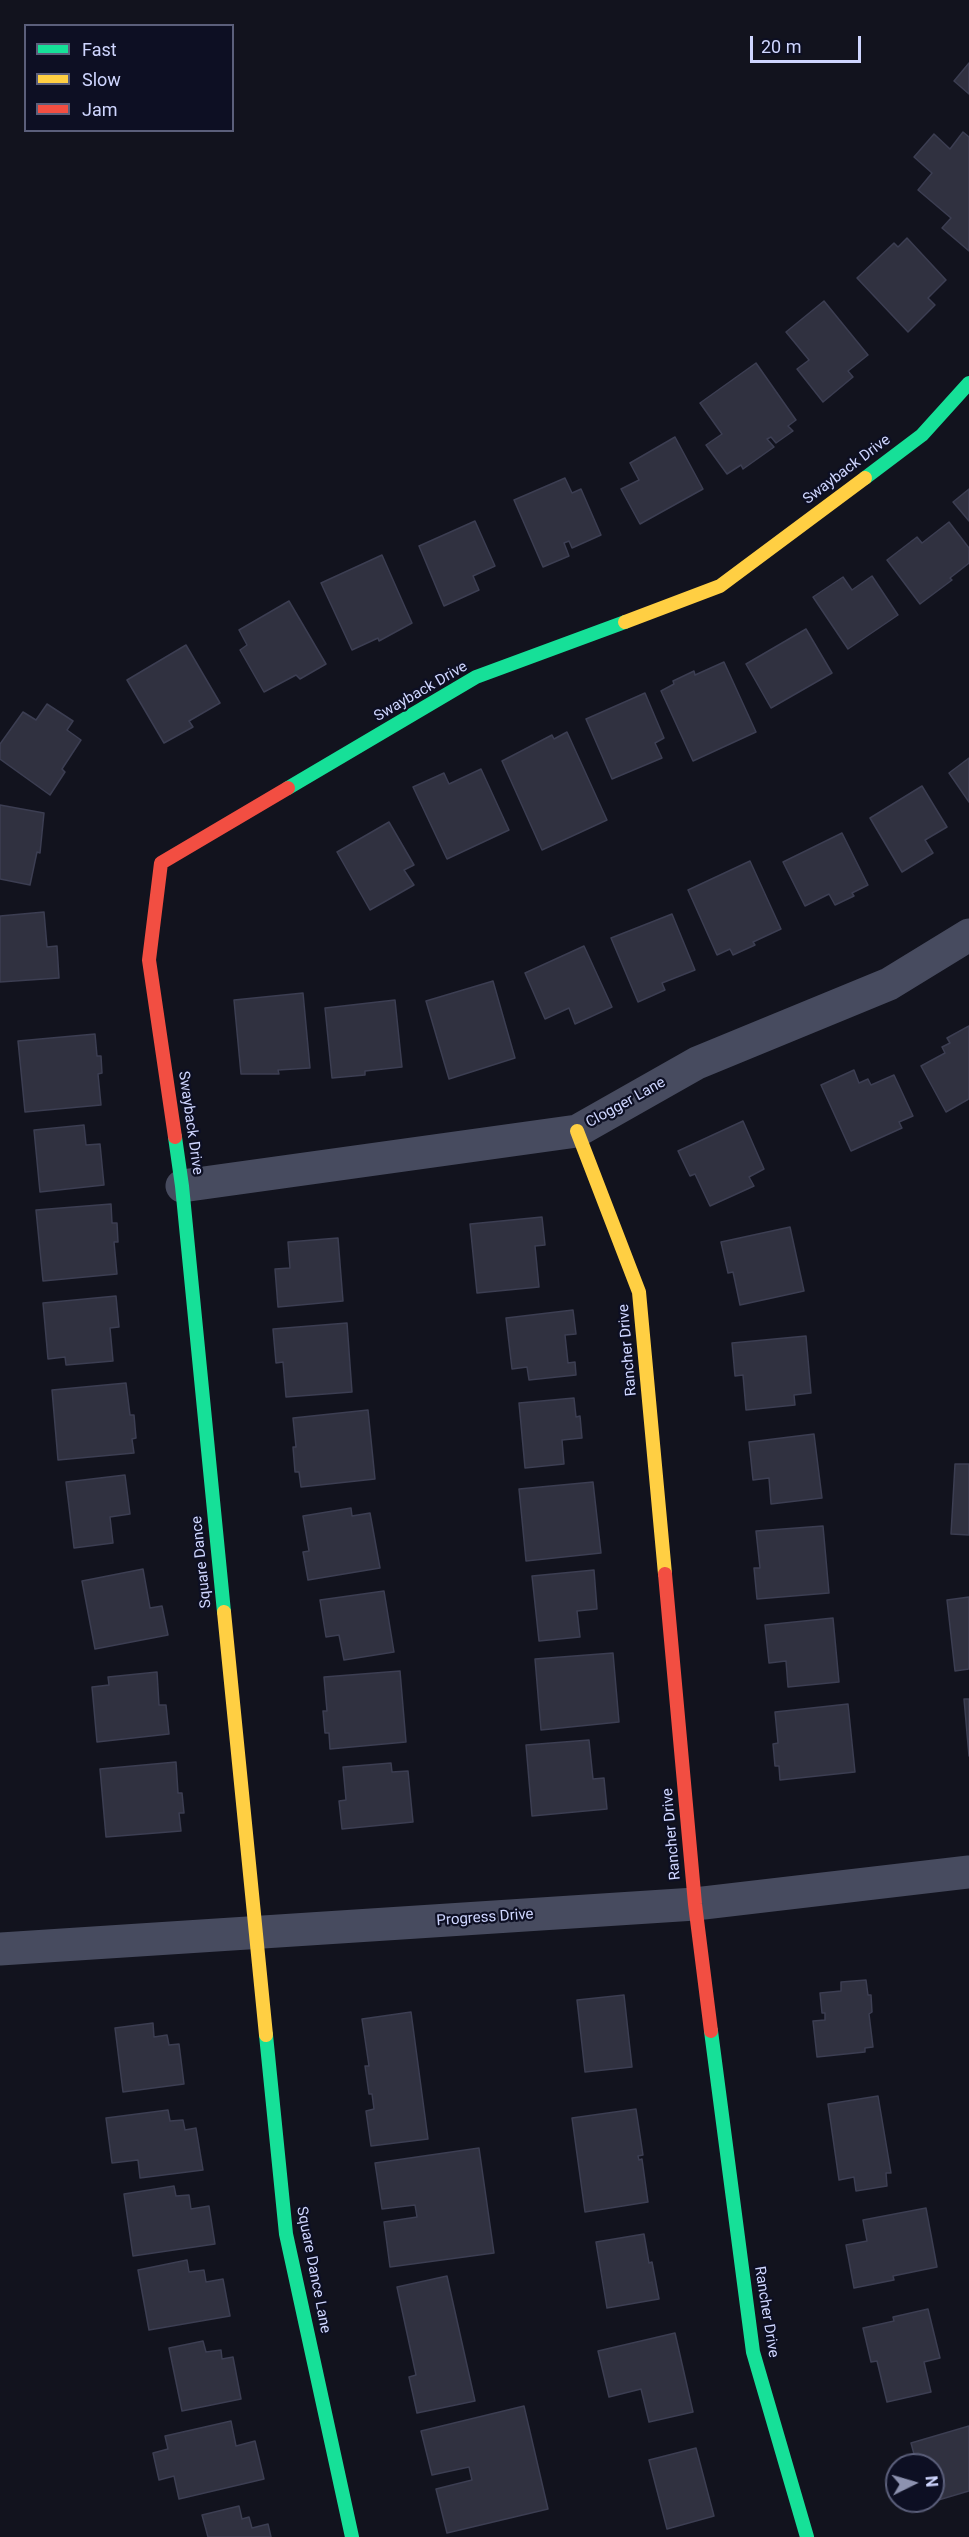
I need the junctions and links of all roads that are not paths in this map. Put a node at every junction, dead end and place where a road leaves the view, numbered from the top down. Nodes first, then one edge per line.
1 (969, 383) edge
2 (969, 935) edge
3 (577, 1131) junction
4 (182, 1186) junction
5 (969, 1872) edge
6 (695, 1904) junction
7 (256, 1934) junction
8 (0, 1950) edge
9 (352, 2537) edge
10 (807, 2537) edge

1 - 4 street, Swayback Drive
2 - 3 street, Clogger Lane
3 - 4 street, Clogger Lane
3 - 6 street, Rancher Drive
4 - 7 street, Square Dance
5 - 6 street, Progress Drive
6 - 7 street, Progress Drive
6 - 10 street, Rancher Drive
7 - 8 street, Progress Drive
7 - 9 street, Square Dance Lane

